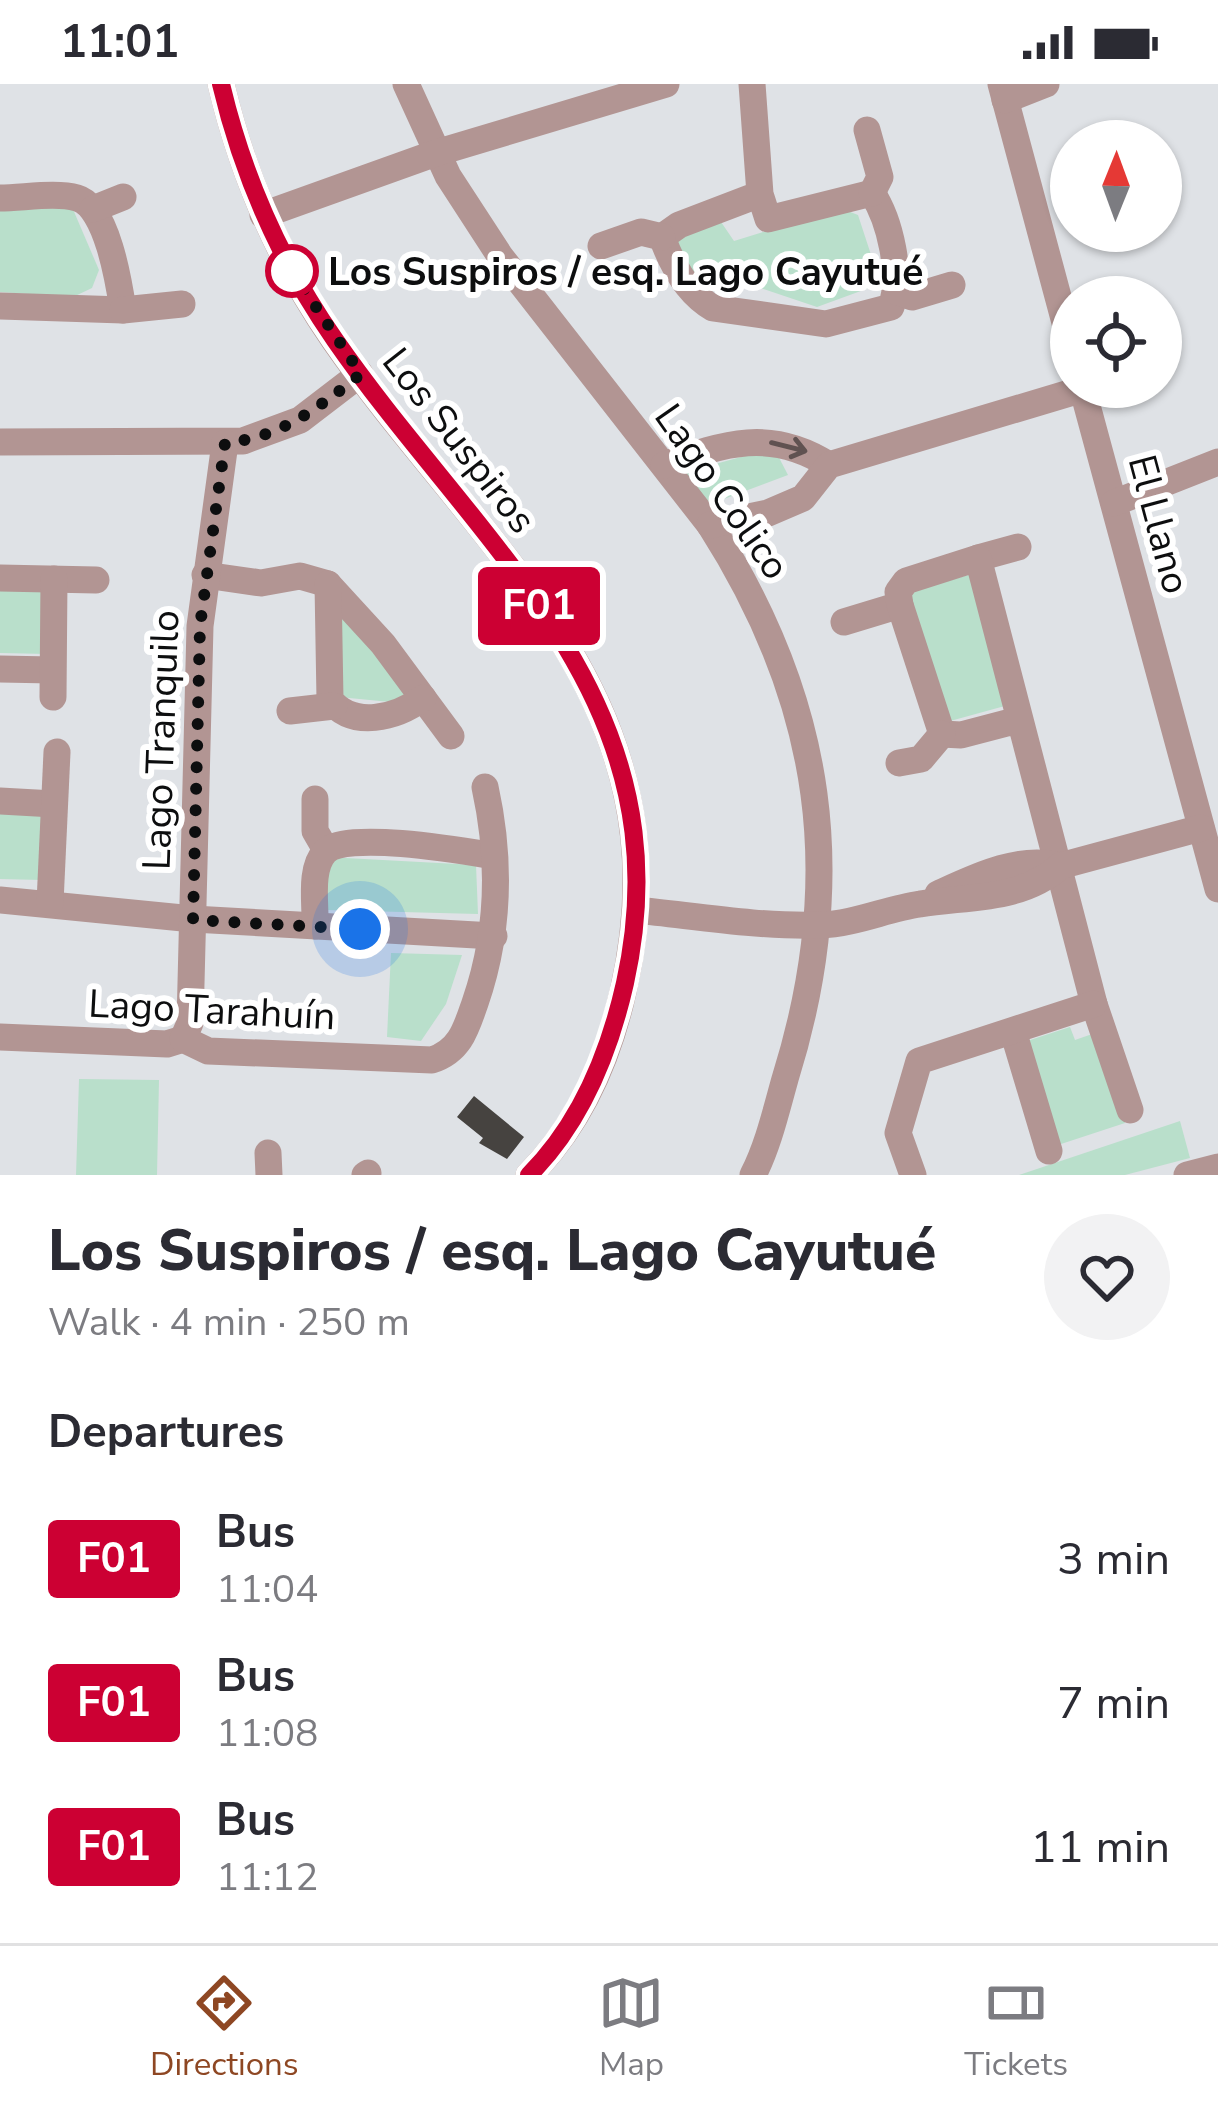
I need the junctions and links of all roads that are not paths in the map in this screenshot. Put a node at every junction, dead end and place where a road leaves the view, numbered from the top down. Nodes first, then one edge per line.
1 (221, 84) edge
2 (406, 84) edge
3 (666, 84) edge
4 (752, 84) edge
5 (1046, 84) edge
6 (1003, 92) edge
7 (867, 130) dead end
8 (436, 153) junction
9 (872, 193) junction
10 (760, 194) junction
11 (123, 197) dead end
12 (0, 198) edge
13 (93, 209) junction
14 (263, 215) junction
15 (662, 237) junction
16 (601, 246) dead end
17 (1052, 276) edge
18 (952, 285) dead end
19 (897, 292) junction
20 (182, 304) dead end
21 (0, 306) edge
22 (123, 310) junction
23 (361, 374) junction
24 (1050, 398) edge
25 (1088, 408) edge
26 (0, 442) edge
27 (225, 443) junction
28 (1218, 462) edge
29 (664, 465) junction
30 (829, 465) junction
31 (1114, 503) junction
32 (710, 525) junction
33 (1018, 547) dead end
34 (978, 558) junction
35 (205, 575) junction
36 (0, 578) edge
37 (54, 579) junction
38 (96, 580) dead end
39 (328, 584) junction
40 (900, 605) junction
41 (844, 622) dead end
42 (0, 669) edge
43 (423, 698) junction
44 (334, 706) junction
45 (290, 711) dead end
46 (1018, 720) junction
47 (942, 734) junction
48 (451, 736) dead end
49 (57, 752) dead end
50 (898, 764) dead end
51 (485, 787) dead end
52 (314, 799) dead end
53 (0, 801) edge
54 (54, 804) junction
55 (1202, 828) junction
56 (326, 850) junction
57 (494, 856) junction
58 (1060, 866) junction
59 (1218, 889) edge
60 (0, 900) edge
61 (50, 903) junction
62 (636, 910) junction
63 (193, 920) junction
64 (819, 925) junction
65 (315, 926) junction
66 (494, 936) junction
67 (1094, 1004) junction
68 (1013, 1030) junction
69 (0, 1037) edge
70 (183, 1039) junction
71 (1130, 1110) dead end
72 (1048, 1150) dead end
73 (1218, 1167) edge
74 (758, 1173) edge
75 (529, 1175) edge
76 (913, 1175) edge
77 (1187, 1175) edge

1 - 14 street, Los Suspiros
2 - 8 street, Lago Colico
3 - 8 street
4 - 10 street
5 - 6 street
6 - 17 street
7 - 9 street
8 - 14 street
8 - 29 street, Lago Colico
9 - 10 street
9 - 19 street
10 - 15 street
11 - 13 street
12 - 13 street
13 - 22 street
14 - 23 street, Los Suspiros
15 - 16 street
15 - 19 street
18 - 19 street
20 - 22 street
21 - 22 street
23 - 27 street
23 - 62 street, Los Suspiros
24 - 30 street
25 - 31 street, El Llano
26 - 27 street
27 - 35 street, Lago Tranquilo
28 - 31 street
29 -> 30 street
29 - 32 street, Lago Colico
30 - 32 street
31 - 55 street, El Llano
32 - 64 street, Lago Colico
33 - 34 street
34 - 40 street
34 - 46 street
35 - 39 street
35 - 63 street, Lago Tranquilo
36 - 37 street
37 - 38 street
37 - 42 street
39 - 43 street
39 - 44 street
40 - 41 street
40 - 47 street
43 - 44 street
43 - 48 street
44 - 45 street
46 - 47 street
46 - 58 street
47 - 50 street
49 - 54 street
51 - 57 street
52 - 56 street
53 - 54 street
54 - 61 street
55 - 58 street
55 - 59 street, El Llano
56 - 57 street
56 - 65 street
57 - 66 street
58 - 64 street
58 - 67 street
60 - 61 street
61 - 63 street
62 - 64 street
62 - 75 street, Los Suspiros
63 - 65 street
63 - 70 street, Lago Tranquilo
64 - 74 street, Lago Colico
65 - 66 street
66 - 70 street, Lago Tarahuín
67 - 68 street
67 - 71 street
68 - 72 street
68 - 76 street
69 - 70 street, Lago Tarahuín
73 - 77 street

